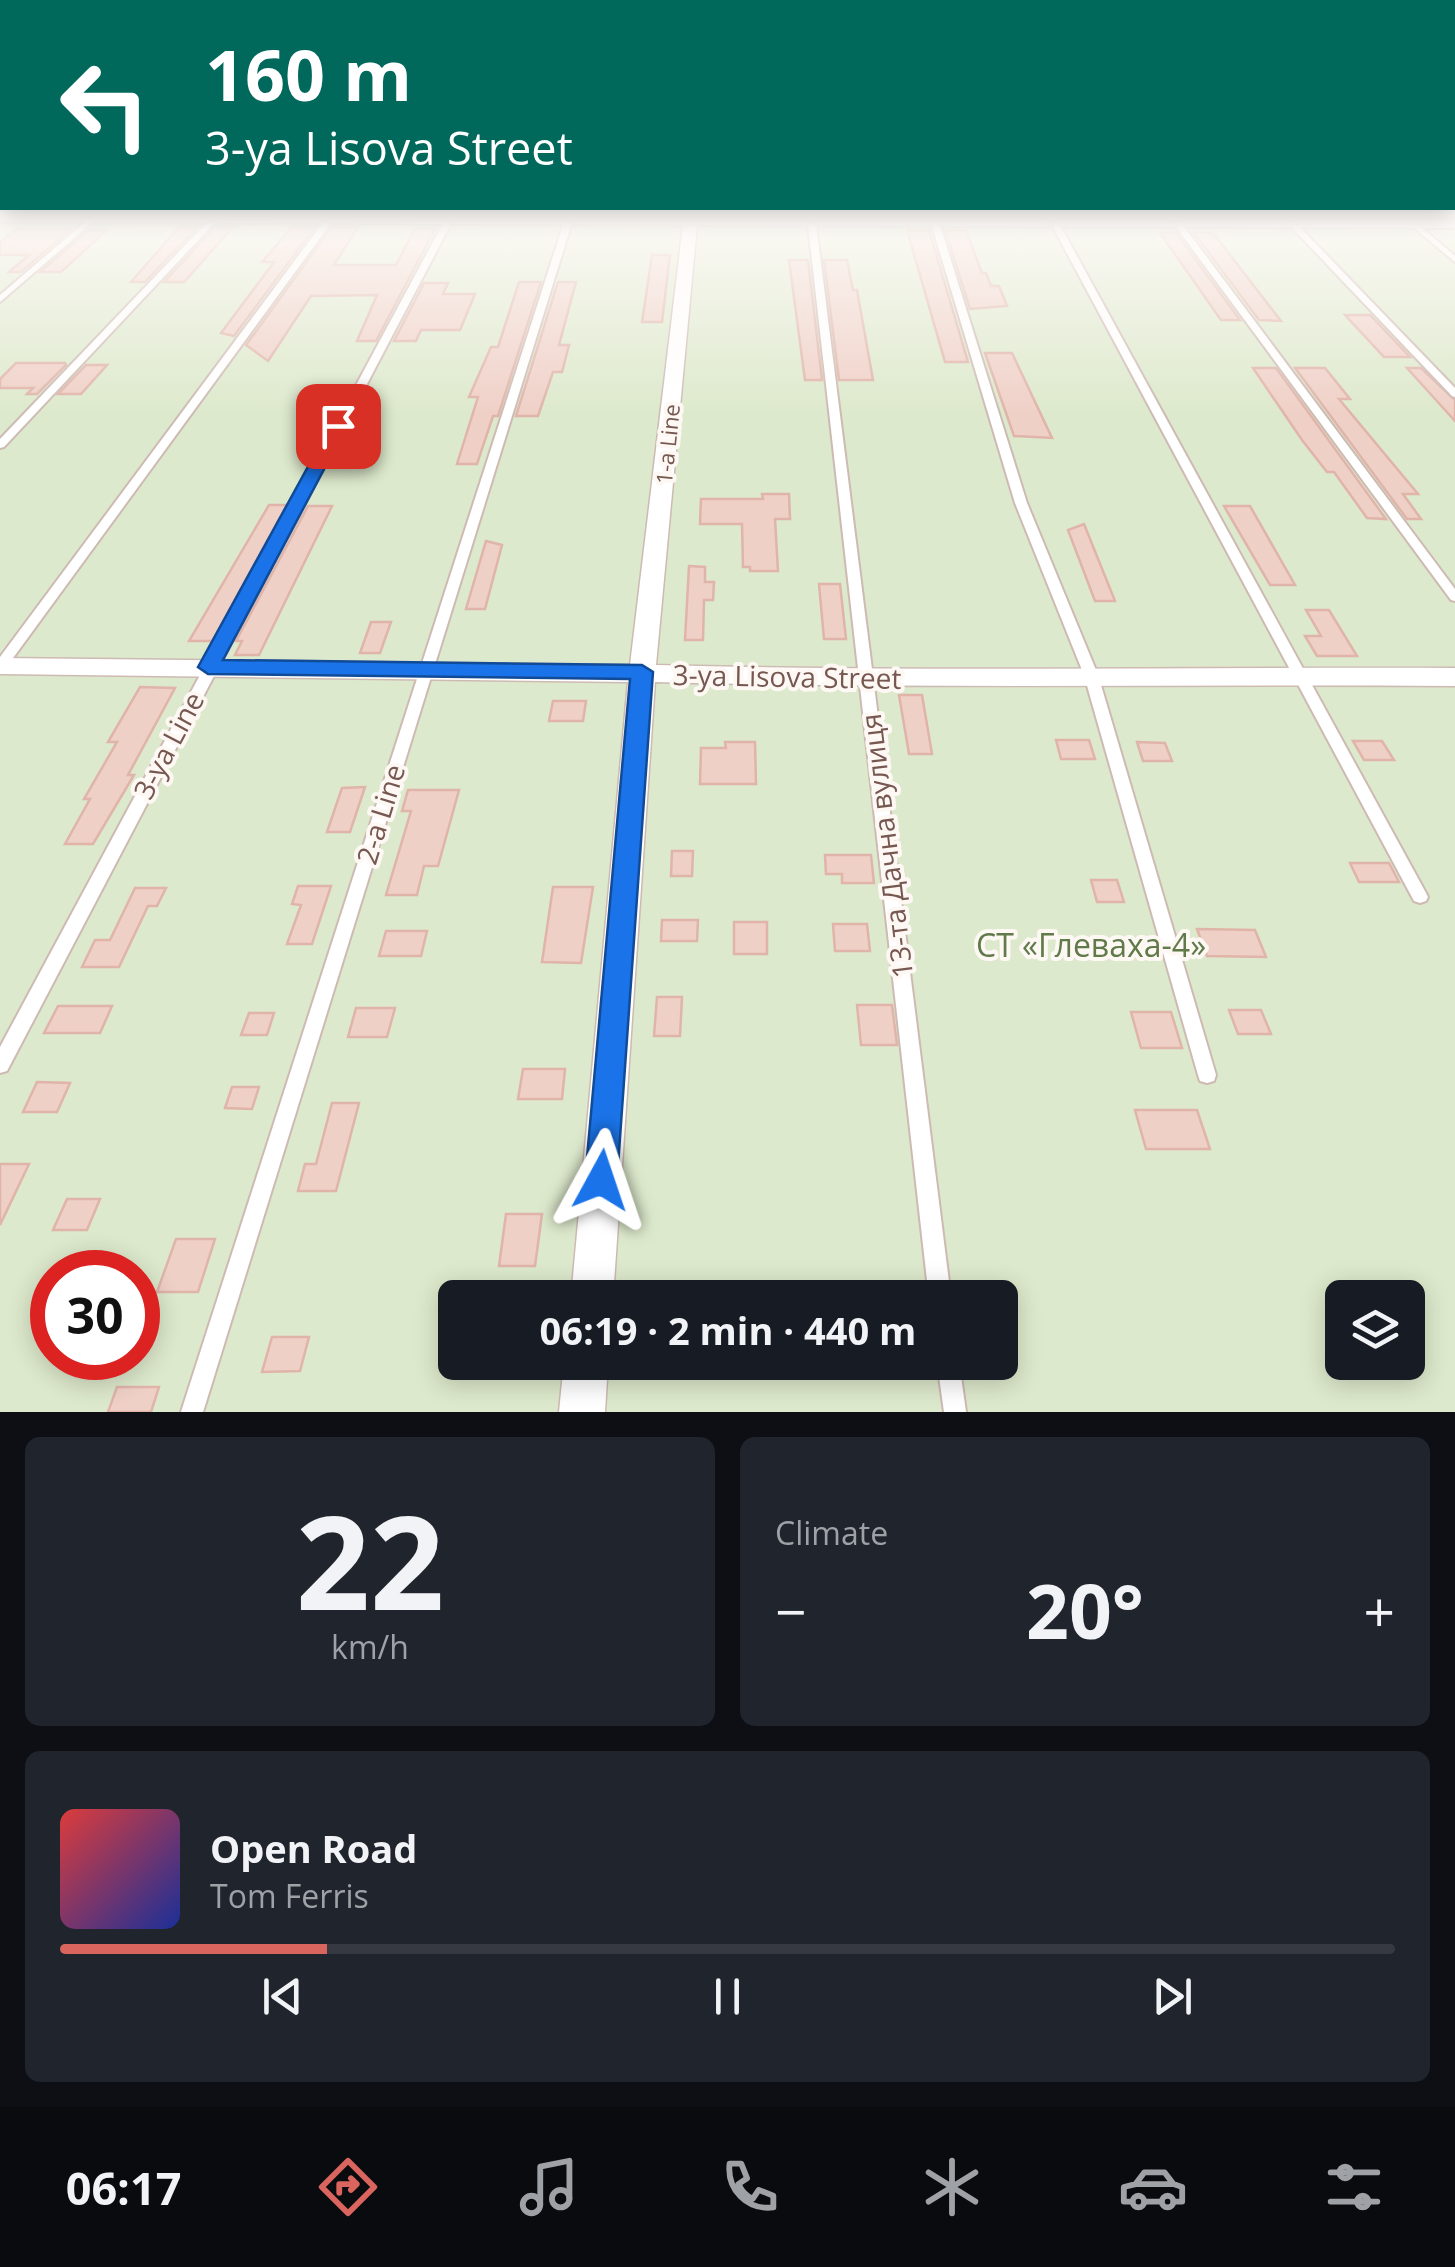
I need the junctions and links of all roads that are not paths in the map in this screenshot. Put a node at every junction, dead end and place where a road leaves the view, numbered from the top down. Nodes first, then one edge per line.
1 (20, 282) edge
2 (155, 282) edge
3 (283, 282) edge
4 (416, 282) edge
5 (549, 282) edge
6 (684, 282) edge
7 (819, 282) edge
8 (954, 282) edge
9 (1087, 282) edge
10 (1222, 282) edge
11 (1347, 282) edge
12 (0, 299) edge
13 (1455, 394) edge
14 (0, 445) edge
15 (1455, 597) edge
16 (0, 666) edge
17 (208, 667) junction
18 (426, 668) junction
19 (642, 672) junction
20 (1091, 675) junction
21 (1300, 676) junction
22 (1455, 677) edge
23 (866, 679) junction
24 (1420, 897) dead end
25 (0, 1065) edge
26 (1206, 1076) dead end
27 (593, 1280) edge
28 (938, 1280) edge
29 (585, 1380) edge
30 (192, 1412) edge
31 (582, 1412) edge

1 - 12 lane
2 - 14 lane
3 - 16 lane
4 - 17 lane, 3-ya Line
5 - 18 lane, 2-a Line
6 - 19 street, 1-a Line
7 - 23 lane, 13-та Дачна вулиця
8 - 20 lane
9 - 21 lane
10 - 15 lane
11 - 13 lane
16 - 17 street, 3-ya Lisova Street
17 - 18 street, 3-ya Lisova Street
17 - 25 lane, 3-ya Line
18 - 19 street, 3-ya Lisova Street
18 - 30 lane, 2-a Line
19 - 23 street, 3-ya Lisova Street
19 - 27 street, 1-a Line
20 - 21 street, 3-ya Lisova Street
20 - 23 street, 3-ya Lisova Street
20 - 26 lane
21 - 22 street, 3-ya Lisova Street
21 - 24 lane
23 - 28 lane, 13-та Дачна вулиця
29 - 31 street

